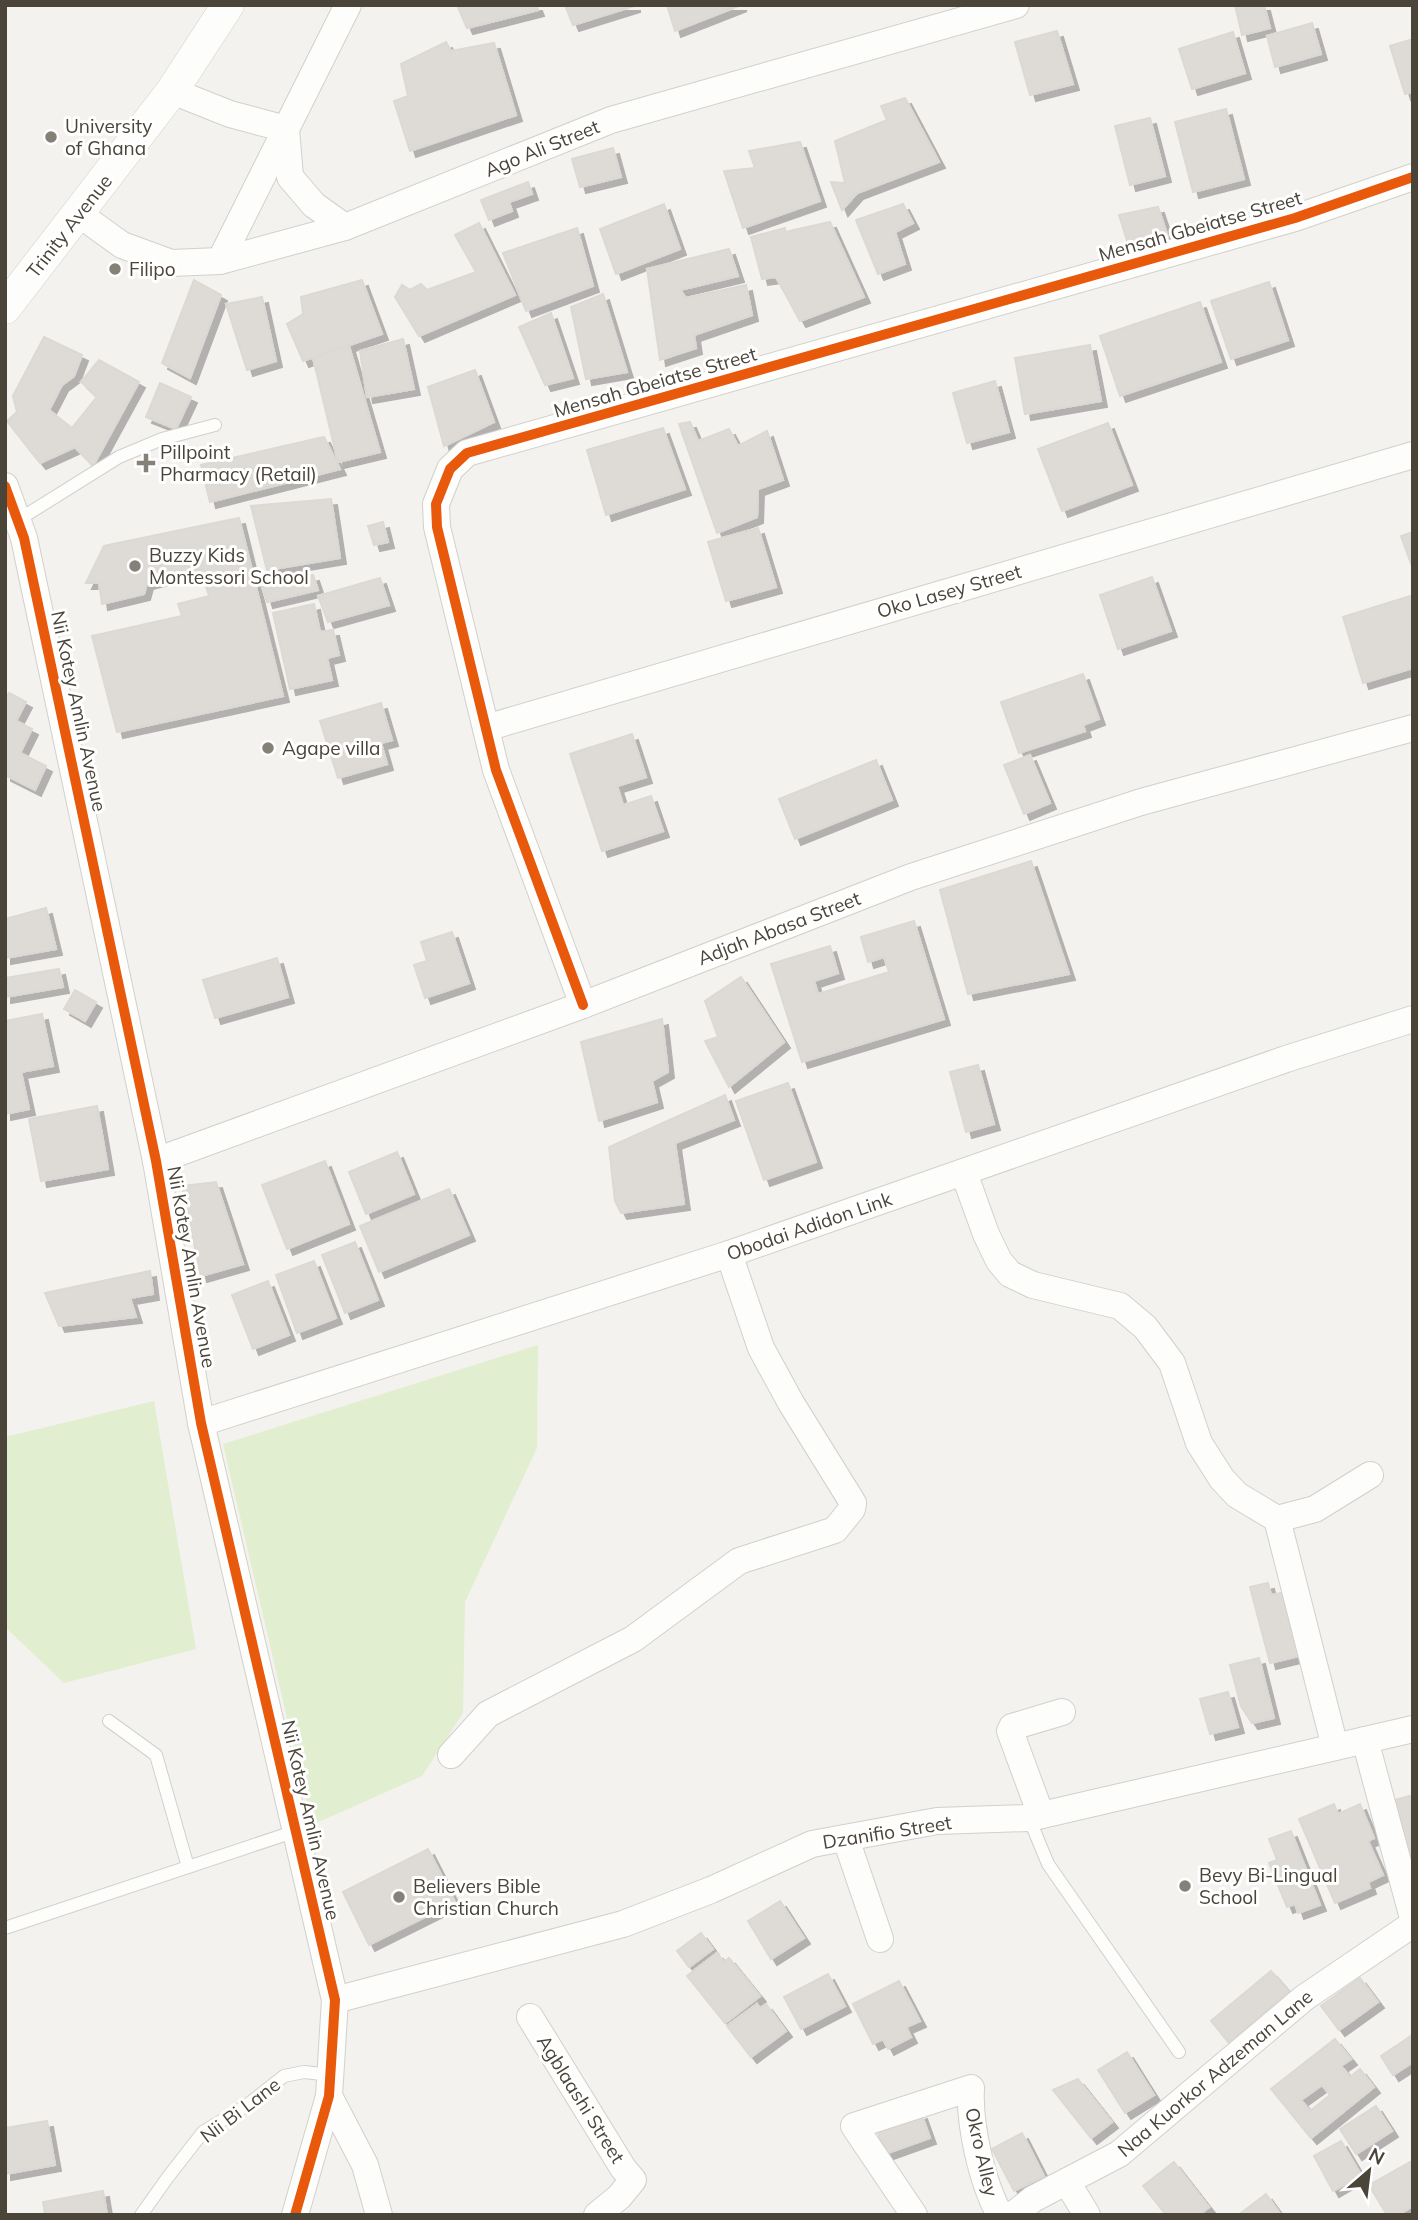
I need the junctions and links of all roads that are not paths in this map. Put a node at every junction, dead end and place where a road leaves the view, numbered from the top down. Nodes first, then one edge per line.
1 (228, 5) edge
2 (348, 5) edge
3 (1016, 5) edge
4 (172, 91) junction
5 (286, 129) junction
6 (1413, 177) edge
7 (79, 214) junction
8 (345, 226) junction
9 (220, 261) junction
10 (5, 308) edge
11 (215, 425) dead end
12 (1413, 455) edge
13 (5, 486) edge
14 (16, 526) edge
15 (486, 728) junction
16 (1413, 728) edge
17 (583, 1004) junction
18 (1413, 1018) edge
19 (156, 1161) junction
20 (964, 1173) junction
21 (729, 1254) junction
22 (201, 1423) junction
23 (1370, 1475) dead end
24 (1277, 1519) junction
25 (1062, 1712) dead end
26 (109, 1721) dead end
27 (1413, 1729) edge
28 (1364, 1740) junction
29 (1335, 1747) junction
30 (451, 1755) dead end
31 (1035, 1817) junction
32 (296, 1831) junction
33 (846, 1839) junction
34 (188, 1867) junction
35 (1413, 1921) edge
36 (5, 1928) edge
37 (880, 1938) dead end
38 (335, 2000) junction
39 (530, 2017) dead end
40 (1179, 2052) dead end
41 (330, 2085) junction
42 (1067, 2182) junction
43 (141, 2215) edge
44 (295, 2215) edge
45 (379, 2215) edge
46 (597, 2215) edge
47 (914, 2215) edge
48 (1000, 2215) edge
49 (1013, 2215) edge
50 (1087, 2215) edge

1 - 4 street, Trinity Avenue
2 - 5 street
3 - 8 street, Ago Ali Street
4 - 5 street
4 - 7 street, Trinity Avenue
5 - 8 street
5 - 9 street
6 - 15 street, Mensah Gbeiatse Street
7 - 9 street, Ago Ali Street
7 - 10 street, Trinity Avenue
8 - 9 street, Ago Ali Street
11 - 14 lane
12 - 15 street, Oko Lasey Street
13 - 14 street, Nii Kotey Amlin Avenue
14 - 19 street, Nii Kotey Amlin Avenue
15 - 17 street, Mensah Gbeiatse Street
16 - 17 street, Adjah Abasa Street
17 - 19 street, Adjah Abasa Street
18 - 20 street, Obodai Adidon Link
19 - 22 street, Nii Kotey Amlin Avenue
20 - 21 street, Obodai Adidon Link
20 - 24 street
21 - 22 street, Obodai Adidon Link
21 - 30 street
22 - 32 street, Nii Kotey Amlin Avenue
23 - 24 street
24 - 29 street
25 - 31 street
26 - 34 lane
27 - 28 street, Dzanifio Street
28 - 29 street, Dzanifio Street
28 - 35 street
29 - 31 street, Dzanifio Street
31 - 33 street, Dzanifio Street
31 - 40 lane
32 - 34 lane
32 - 38 street, Nii Kotey Amlin Avenue
33 - 37 street
33 - 38 street, Dzanifio Street
34 - 36 lane
35 - 42 street, Naa Kuorkor Adzeman Lane
38 - 41 street, Nii Kotey Amlin Avenue
39 - 46 street, Agblaashi Street
41 - 43 lane, Nii Bi Lane
41 - 44 street, Nii Kotey Amlin Avenue
41 - 45 street
42 - 49 street, Naa Kuorkor Adzeman Lane
42 - 50 street
47 - 48 street, Okro Alley

